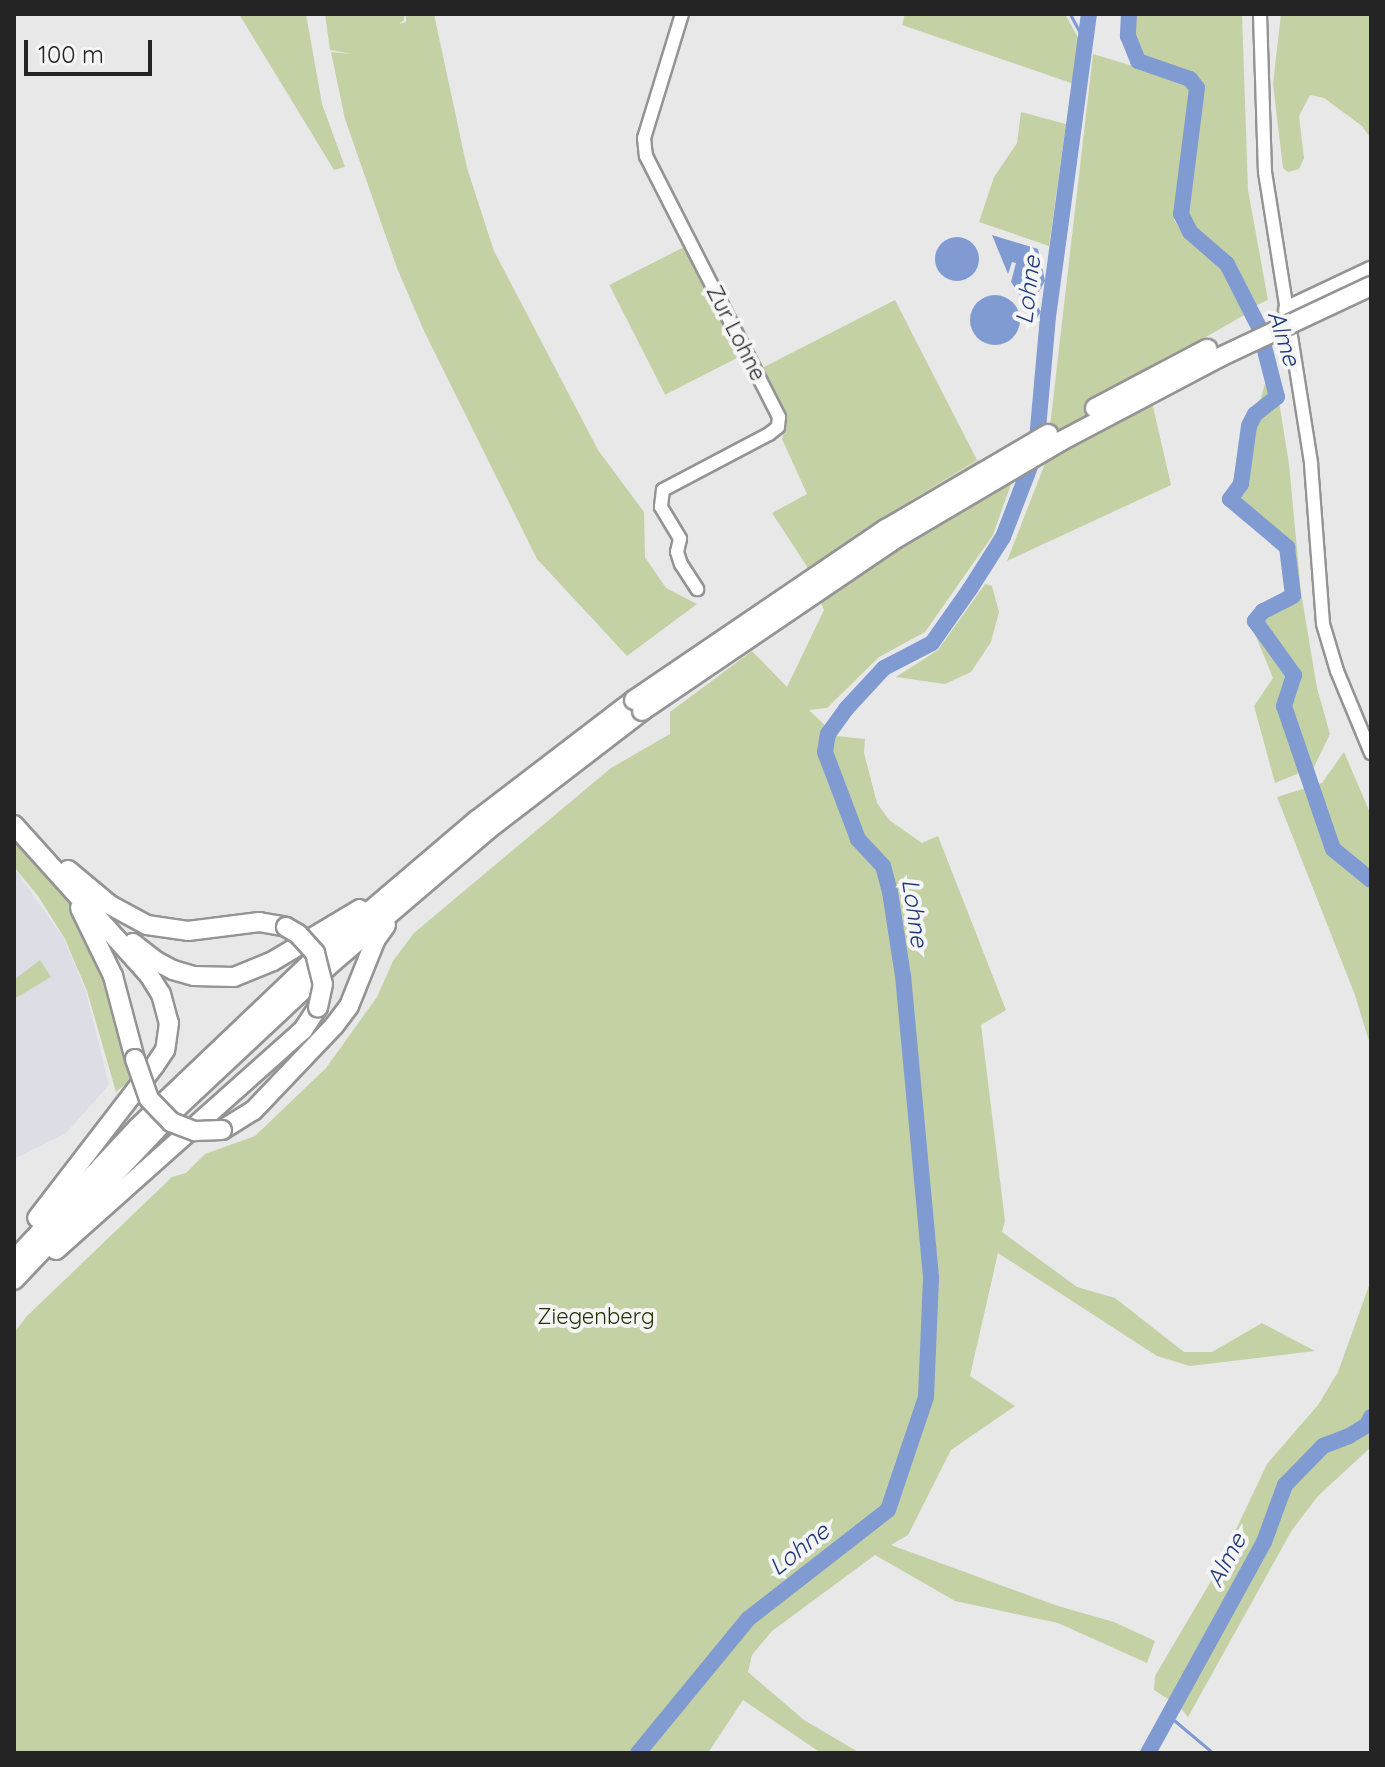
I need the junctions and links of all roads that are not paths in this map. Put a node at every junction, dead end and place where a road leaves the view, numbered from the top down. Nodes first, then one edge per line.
1 (682, 14) edge
2 (1260, 14) edge
3 (1371, 271) edge
4 (1371, 286) edge
5 (697, 589) dead end
6 (638, 706) junction
7 (1371, 753) edge
8 (14, 812) edge
9 (14, 825) edge
10 (62, 871) junction
11 (402, 892) junction
12 (14, 1248) edge
13 (14, 1260) edge
14 (14, 1280) edge
15 (14, 1291) edge

1 - 5 street, Zur Lohne
2 - 7 street
3 - 6 highway, bridge
4 - 6 highway, bridge
6 - 11 highway
8 - 10 highway
9 - 10 highway
10 - 11 highway
10 - 11 highway, bridge
10 - 12 highway
10 - 15 highway, bridge
11 - 13 highway
11 - 14 highway

